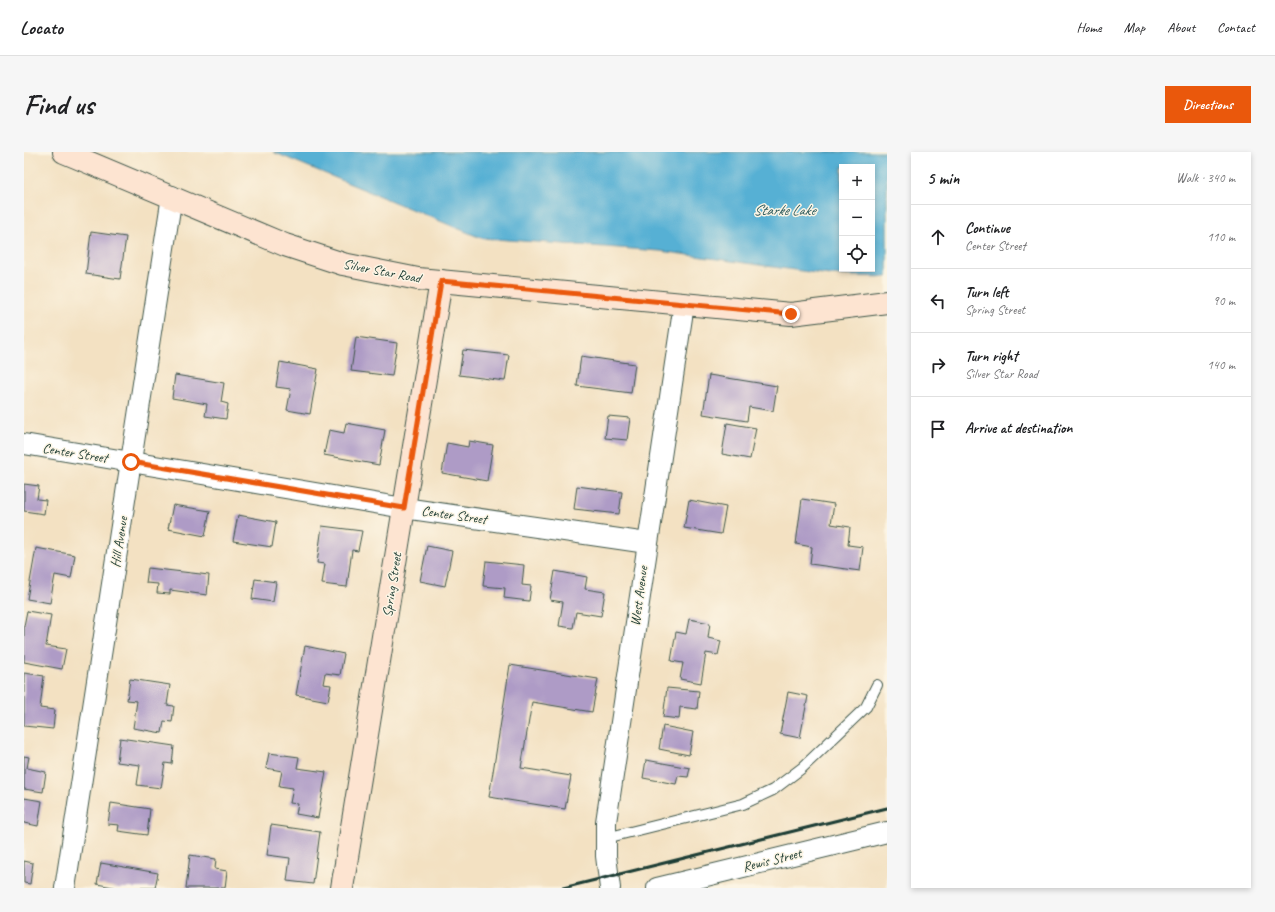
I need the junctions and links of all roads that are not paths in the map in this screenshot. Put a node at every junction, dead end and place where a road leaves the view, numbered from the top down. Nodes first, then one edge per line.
1 (64, 152) edge
2 (172, 196) junction
3 (441, 281) junction
4 (887, 302) edge
5 (684, 304) junction
6 (24, 444) edge
7 (131, 462) junction
8 (404, 508) junction
9 (647, 543) junction
10 (876, 685) dead end
11 (887, 832) edge
12 (606, 838) junction
13 (65, 888) edge
14 (342, 888) edge
15 (610, 888) edge
16 (657, 888) edge

1 - 2 main road, Silver Star Road
2 - 3 main road, Silver Star Road
2 - 7 street, Hill Avenue
3 - 5 main road, Silver Star Road
3 - 8 main road, Spring Street
4 - 5 main road, Silver Star Road
5 - 9 street, West Avenue
6 - 7 street, Center Street
7 - 8 street, Center Street
7 - 13 street, Hill Avenue
8 - 9 street, Center Street
8 - 14 main road, Spring Street
9 - 12 street, West Avenue
10 - 12 lane
11 - 16 street, Rewis Street
12 - 15 street, West Avenue

